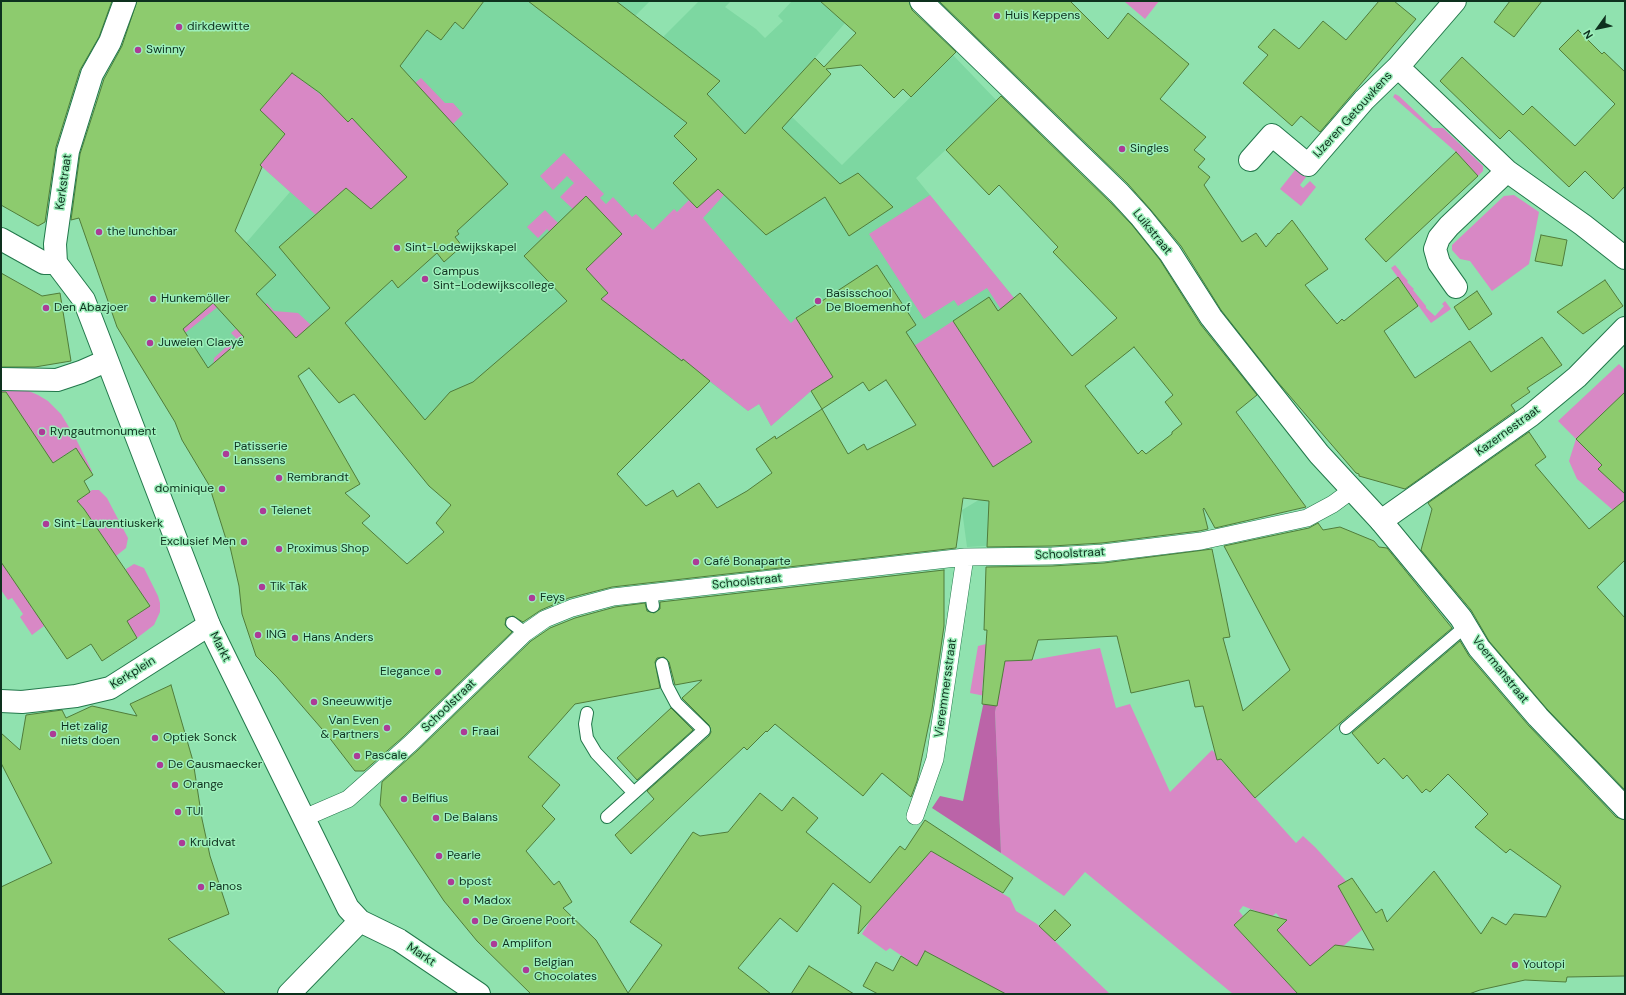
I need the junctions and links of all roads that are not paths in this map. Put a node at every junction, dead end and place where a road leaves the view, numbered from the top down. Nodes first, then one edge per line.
1 (125, 1) edge
2 (921, 1) edge
3 (1455, 1) edge
4 (1398, 67) junction
5 (1250, 160) dead end
6 (1507, 171) junction
7 (1, 239) edge
8 (1625, 258) edge
9 (56, 264) junction
10 (1456, 287) dead end
11 (1625, 328) edge
12 (106, 361) junction
13 (1, 379) edge
14 (1352, 490) junction
15 (1381, 521) junction
16 (965, 557) junction
17 (209, 625) junction
18 (1466, 626) junction
19 (662, 664) dead end
20 (1, 701) edge
21 (587, 713) dead end
22 (1346, 728) dead end
23 (634, 793) junction
24 (1625, 808) edge
25 (915, 816) dead end
26 (607, 817) dead end
27 (304, 818) junction
28 (360, 921) junction
29 (289, 994) edge
30 (479, 994) edge

1 - 9 street, Kerkstraat
2 - 14 street, Luikstraat
3 - 4 street, IJzeren Getouwkens
4 - 5 street, IJzeren Getouwkens
4 - 6 street, IJzeren Getouwkens
6 - 8 street, IJzeren Getouwkens
6 - 10 street
7 - 9 street
9 - 12 street
11 - 15 street, Kazernestraat
12 - 13 street
12 - 17 street, Markt
14 - 15 street, Voermanstraat
14 - 16 street, Schoolstraat
15 - 18 street, Voermanstraat
16 - 25 street, Vieremmersstraat
16 - 27 street, Schoolstraat
17 - 20 street, Kerkplein
17 - 27 street, Markt
18 - 22 lane
18 - 24 street, Voermanstraat
19 - 23 lane
21 - 23 lane
23 - 26 lane
27 - 28 street, Markt
28 - 29 street
28 - 30 street, Markt

